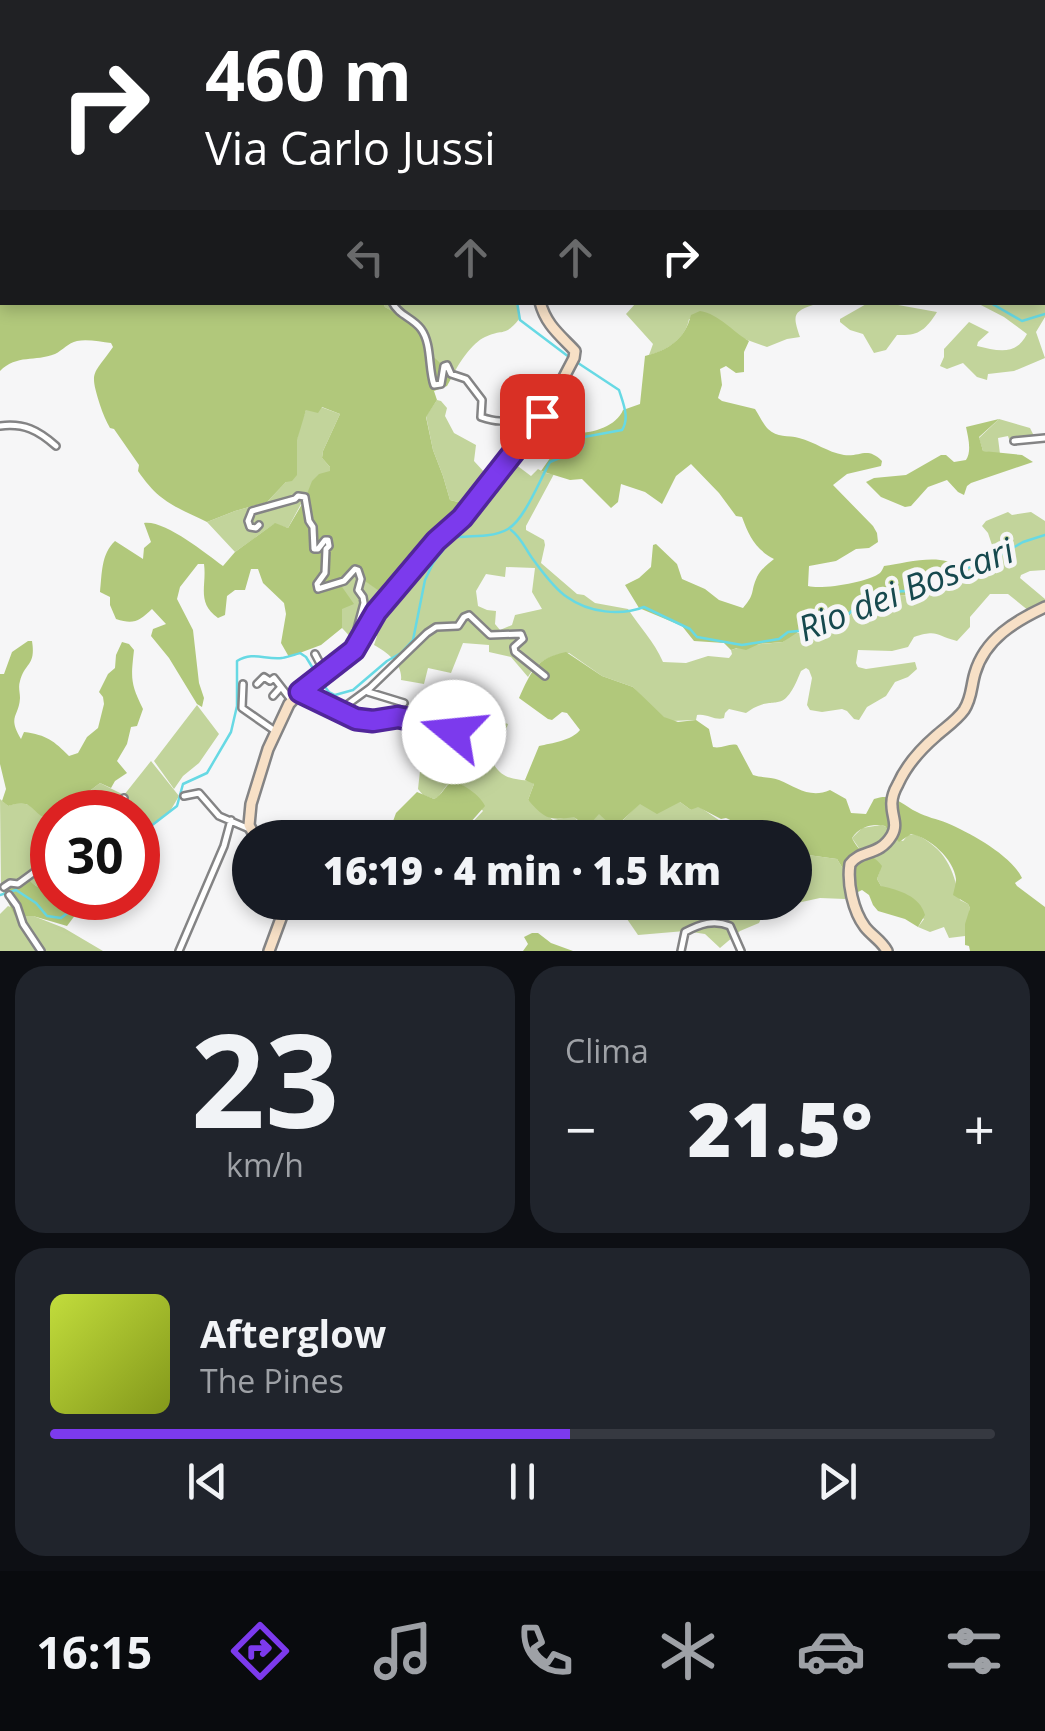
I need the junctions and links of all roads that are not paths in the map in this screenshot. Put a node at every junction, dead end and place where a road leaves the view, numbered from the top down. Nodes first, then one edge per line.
1 (394, 305) edge
2 (541, 305) edge
3 (552, 400) junction
4 (0, 426) edge
5 (1045, 438) edge
6 (1014, 441) dead end
7 (56, 446) dead end
8 (259, 524) dead end
9 (1045, 607) edge
10 (314, 654) dead end
11 (340, 662) junction
12 (320, 676) junction
13 (545, 676) dead end
14 (244, 684) dead end
15 (258, 684) dead end
16 (281, 687) junction
17 (366, 691) junction
18 (300, 692) junction
19 (273, 696) dead end
20 (292, 701) junction
21 (404, 703) dead end
22 (340, 710) junction
23 (274, 731) junction
24 (479, 732) dead end
25 (184, 796) dead end
26 (231, 820) joint
27 (250, 820) edge
28 (30, 875) edge
29 (4, 887) dead end
30 (9, 894) dead end
31 (280, 920) edge
32 (41, 951) edge
33 (179, 951) edge
34 (269, 951) edge
35 (681, 951) edge
36 (740, 951) edge
37 (887, 951) edge

1 - 3 street
2 - 3 street
3 - 11 street
4 - 7 street
5 - 6 street
8 - 11 street
9 - 37 street
10 - 12 street
11 - 12 street
12 - 18 street
13 - 17 street
14 - 23 street
15 - 16 street
16 - 19 street
16 - 20 street
17 - 21 street
17 - 22 street
18 - 20 street
18 - 22 street
20 - 23 street
22 - 24 street
23 - 27 street
25 - 26 street
26 - 33 street
28 - 29 street
30 - 32 street
31 - 34 street
35 - 36 street

